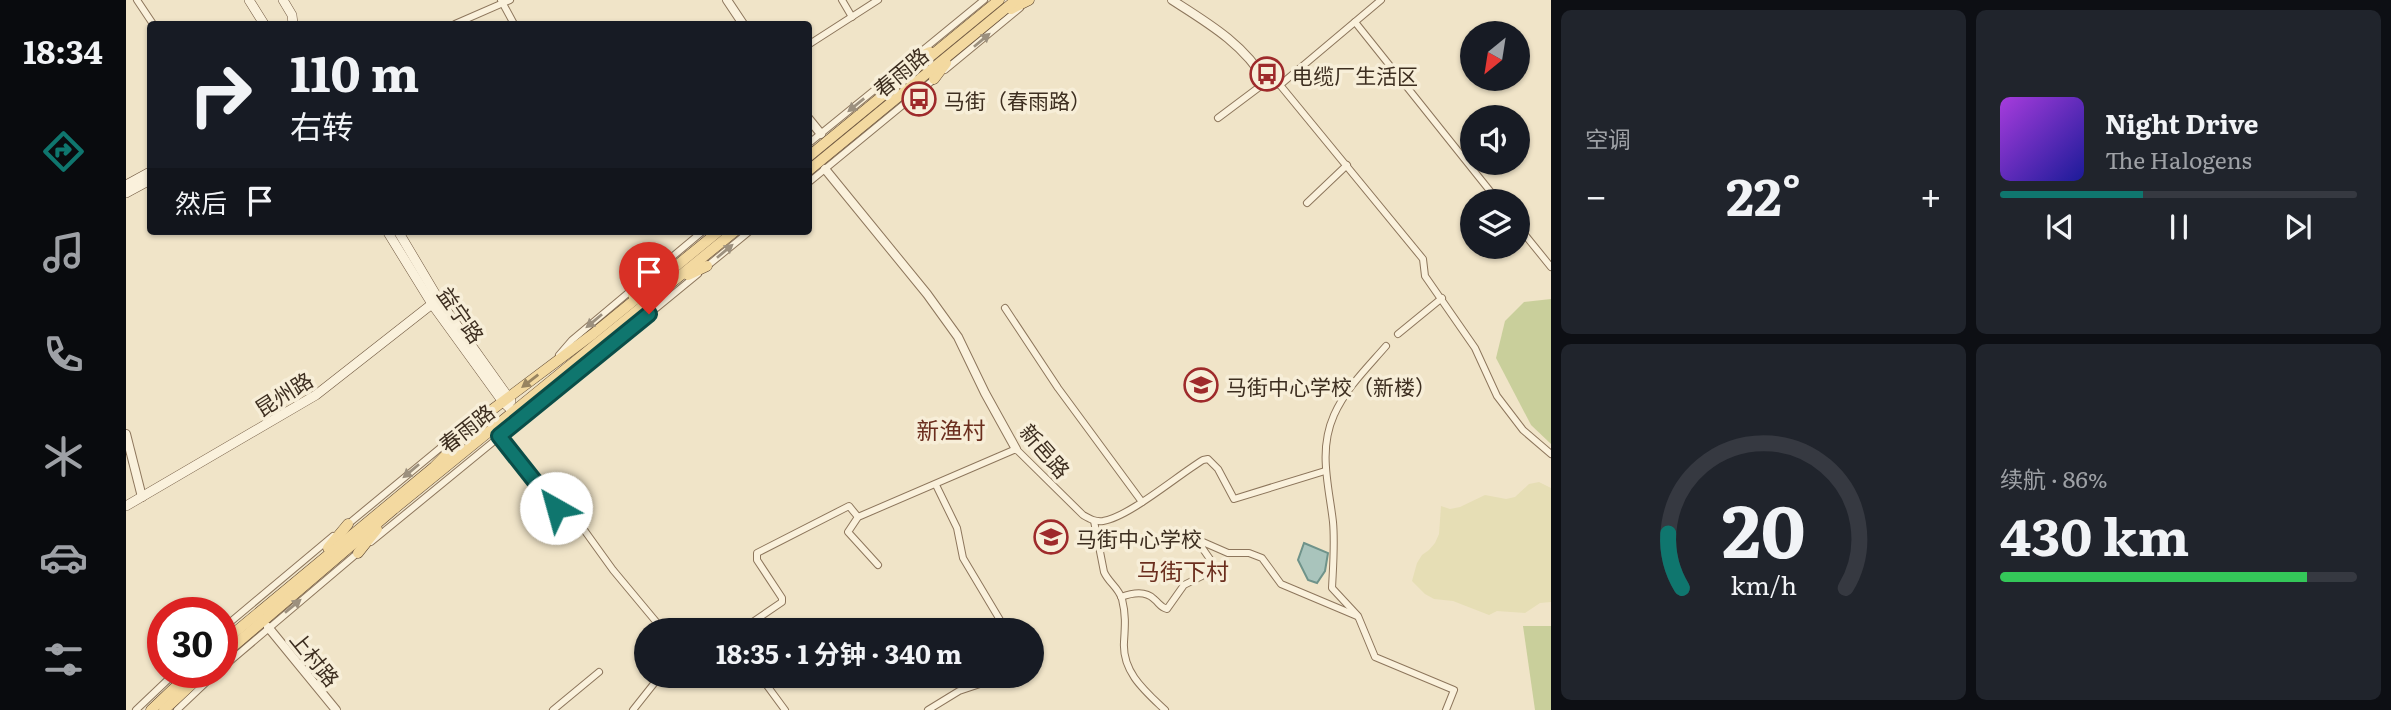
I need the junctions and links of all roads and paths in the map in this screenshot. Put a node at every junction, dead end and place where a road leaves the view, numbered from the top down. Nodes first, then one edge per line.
1 (137, 0) edge
2 (249, 0) edge
3 (283, 0) edge
4 (727, 0) edge
5 (842, 0) edge
6 (878, 0) edge
7 (984, 0) edge
8 (999, 0) edge
9 (1016, 0) edge
10 (1029, 0) edge
11 (1172, 0) edge
12 (1381, 0) edge
13 (505, 1) edge
14 (852, 17) junction
15 (992, 19) junction
16 (151, 21) edge
17 (262, 21) edge
18 (293, 21) edge
19 (462, 21) edge
20 (513, 21) edge
21 (741, 21) edge
22 (1355, 22) junction
23 (812, 42) edge
24 (951, 47) junction
25 (908, 63) junction
26 (934, 79) junction
27 (1266, 82) junction
28 (1280, 85) junction
29 (1218, 118) dead end
30 (812, 123) edge
31 (821, 134) junction
32 (812, 141) edge
33 (812, 154) edge
34 (1347, 165) junction
35 (812, 168) edge
36 (825, 169) junction
37 (147, 174) edge
38 (812, 180) edge
39 (147, 182) edge
40 (126, 185) edge
41 (1488, 189) edge
42 (126, 193) edge
43 (1307, 202) dead end
44 (389, 235) edge
45 (400, 235) edge
46 (698, 235) edge
47 (714, 235) edge
48 (730, 235) edge
49 (745, 235) edge
50 (1530, 241) edge
51 (707, 266) junction
52 (1551, 267) edge
53 (651, 275) junction
54 (675, 281) junction
55 (1442, 298) junction
56 (432, 304) junction
57 (1005, 308) dead end
58 (614, 317) junction
59 (1398, 334) dead end
60 (1386, 346) dead end
61 (550, 365) junction
62 (506, 400) junction
63 (485, 415) junction
64 (518, 415) junction
65 (126, 434) edge
66 (499, 436) junction
67 (1016, 449) junction
68 (1551, 454) edge
69 (1325, 471) junction
70 (936, 485) junction
71 (142, 497) junction
72 (1142, 502) junction
73 (126, 506) edge
74 (394, 509) junction
75 (126, 512) edge
76 (858, 517) junction
77 (1094, 521) junction
78 (348, 524) junction
79 (358, 553) junction
80 (314, 564) junction
81 (878, 565) dead end
82 (1121, 597) junction
83 (238, 616) edge
84 (1358, 617) junction
85 (653, 618) edge
86 (759, 618) edge
87 (999, 618) edge
88 (268, 627) junction
89 (238, 629) edge
90 (238, 643) edge
91 (241, 650) junction
92 (238, 651) edge
93 (238, 653) edge
94 (598, 672) dead end
95 (159, 688) edge
96 (174, 688) edge
97 (188, 688) edge
98 (200, 688) edge
99 (650, 688) edge
100 (769, 688) edge
101 (968, 688) edge
102 (136, 710) edge
103 (151, 710) edge
104 (164, 710) edge
105 (177, 710) edge
106 (336, 710) edge
107 (553, 710) edge
108 (633, 710) edge
109 (785, 710) edge
110 (928, 710) edge
111 (1164, 710) edge
112 (1446, 710) edge

1 - 16 street
2 - 17 main road
3 - 18 main road
4 - 21 street
5 - 14 street
6 - 14 street
7 - 25 street
8 - 24 main road, 春雨路
9 - 15 main road, 春雨路
10 - 15 main road
26 -> 10 street
11 - 27 street
12 - 22 street
13 - 19 street
13 - 20 street
14 - 23 street
15 - 24 main road, 春雨路
22 - 28 street
22 - 41 street
24 - 25 main road
24 - 26 main road
24 - 33 main road, 春雨路
24 - 35 main road, 春雨路
25 -> 31 street
26 - 36 street
27 - 28 street
27 - 29 street
28 - 34 street
30 - 31 street
31 - 32 street
34 - 43 street
34 - 55 street
36 - 38 street
36 - 67 street, 新邑路
37 - 40 main road
39 - 42 main road
44 - 56 main road, 益宁路
45 - 62 main road, 益宁路
46 - 53 street
47 - 58 main road, 春雨路
48 - 54 main road, 春雨路
51 -> 49 street
50 - 52 street
51 - 54 main road
51 - 64 street
53 - 58 main road
53 -> 61 street
54 - 64 main road, 春雨路
55 - 59 street
55 - 68 street
56 - 62 main road, 益宁路
56 - 71 main road, 昆州路
57 - 72 street
58 - 61 main road, 春雨路
60 - 69 street
61 -> 62 main road, 春雨路
62 - 63 main road, 春雨路
62 - 64 main road, 益宁路
63 -> 78 street
63 - 80 main road, 春雨路
64 - 66 street
64 - 74 main road, 春雨路
65 - 71 street
66 - 79 street
66 - 85 street
67 - 70 street
67 - 77 street, 新邑路
69 - 72 street
69 - 84 street
70 - 76 street
70 - 87 street
71 - 73 main road, 昆州路
71 - 75 main road, 昆州路
72 - 77 street
74 - 79 main road
74 - 90 main road, 春雨路
76 - 81 street
76 - 86 street
77 - 82 street
78 - 80 main road
78 - 83 street
88 -> 79 street
80 - 89 main road, 春雨路
82 - 84 street
82 - 111 street
84 - 112 street
88 - 91 street
88 - 106 street, 上村路
91 - 92 main road
91 - 93 street
94 - 107 street
95 - 102 street
96 - 103 main road
97 - 104 main road
98 - 105 street
99 - 108 street
100 - 109 street
101 - 110 street

